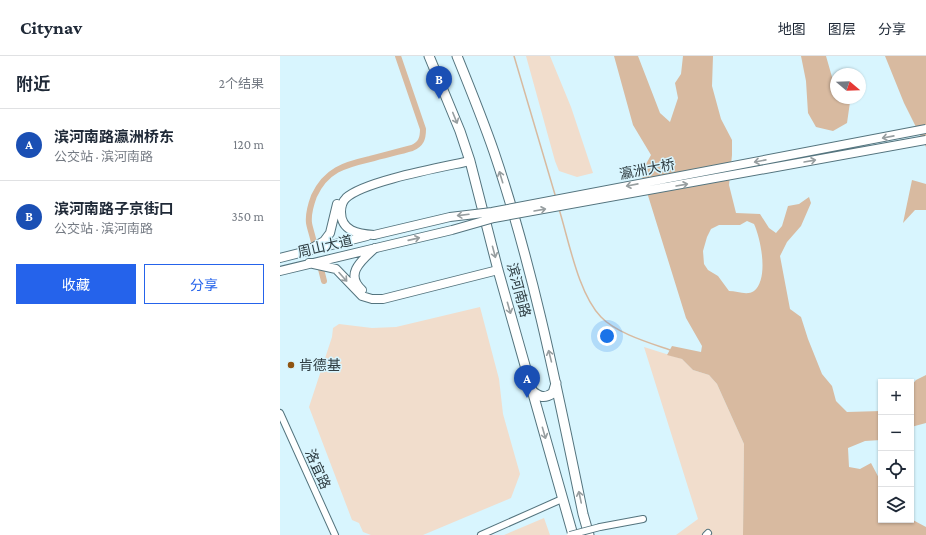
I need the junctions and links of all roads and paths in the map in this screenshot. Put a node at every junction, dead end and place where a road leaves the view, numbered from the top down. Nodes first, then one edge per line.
1 (429, 56) edge
2 (457, 56) edge
3 (926, 129) edge
4 (926, 140) edge
5 (470, 160) junction
6 (382, 181) junction
7 (374, 235) junction
8 (376, 248) junction
9 (305, 252) junction
10 (280, 258) edge
11 (308, 263) junction
12 (280, 270) edge
13 (498, 270) junction
14 (397, 295) junction
15 (556, 381) junction
16 (532, 390) junction
17 (280, 413) edge
18 (280, 423) edge
19 (562, 500) junction
20 (643, 519) dead end
21 (330, 535) edge
22 (335, 535) edge
23 (481, 535) edge
24 (570, 535) edge
25 (573, 535) edge
26 (590, 535) edge

1 -> 5 highway, 滨河南路
15 -> 2 highway, 滨河南路
3 -> 7 main road, 瀛洲大桥, bridge
8 -> 4 main road, 瀛洲大桥, bridge
5 - 6 main road
5 -> 13 highway, 滨河南路
6 - 7 main road
6 - 9 main road
7 - 9 main road, 周山大道
8 - 11 main road, 周山大道
8 - 14 main road
9 - 10 main road, 周山大道
11 - 12 main road, 周山大道
11 -> 14 main road
13 - 14 main road
13 -> 16 highway, 滨河南路
15 - 16 highway
26 -> 15 highway, 滨河南路
16 -> 19 highway, 滨河南路
17 - 22 street, 洛宜路
18 - 21 street, 洛宜路
19 - 23 street
19 - 25 highway, 滨河南路
20 - 24 street, bridge

